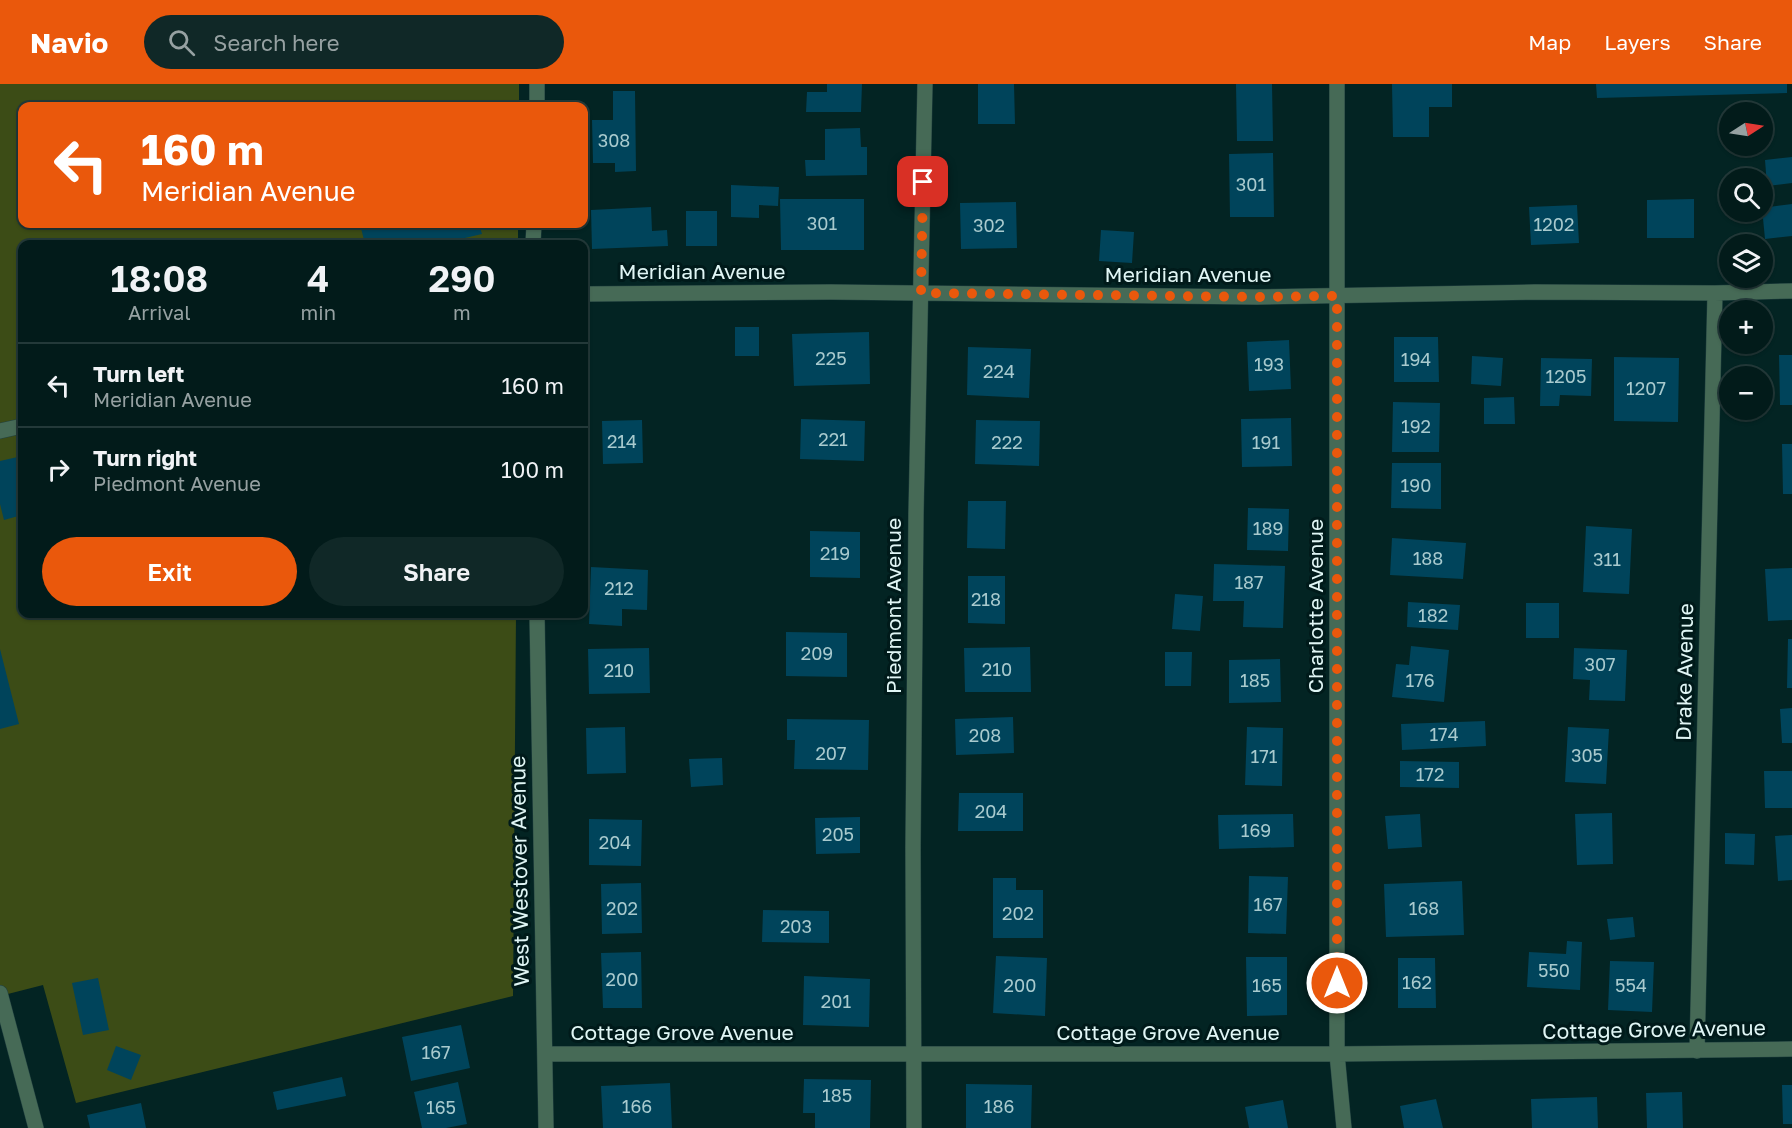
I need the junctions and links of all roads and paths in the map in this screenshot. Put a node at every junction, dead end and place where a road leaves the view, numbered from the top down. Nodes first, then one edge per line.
1 (537, 84) edge
2 (925, 84) edge
3 (1337, 84) edge
4 (537, 102) edge
5 (1792, 291) edge
6 (921, 293) junction
7 (1715, 293) junction
8 (588, 294) edge
9 (1337, 296) junction
10 (18, 427) edge
11 (0, 431) edge
12 (537, 618) edge
13 (0, 993) edge
14 (1792, 1049) edge
15 (1697, 1051) junction
16 (545, 1054) junction
17 (914, 1054) junction
18 (1337, 1054) junction
19 (36, 1128) edge
20 (546, 1128) edge
21 (914, 1128) edge
22 (1344, 1128) edge

1 - 4 street
2 - 6 street, Piedmont Avenue
3 - 9 street, Charlotte Avenue
5 - 7 street, Meridian Avenue
6 - 8 street, Meridian Avenue
6 - 9 street, Meridian Avenue
6 - 17 street, Piedmont Avenue
7 - 9 street, Meridian Avenue
7 - 15 street, Drake Avenue
9 - 18 street, Charlotte Avenue
10 - 11 street
12 - 16 street, West Westover Avenue
13 - 19 street
14 - 15 street, Cottage Grove Avenue
15 - 18 street, Cottage Grove Avenue
16 - 17 street, Cottage Grove Avenue
16 - 20 street, West Westover Avenue
17 - 18 street, Cottage Grove Avenue
17 - 21 street, Piedmont Avenue
18 - 22 street, Charlotte Avenue

